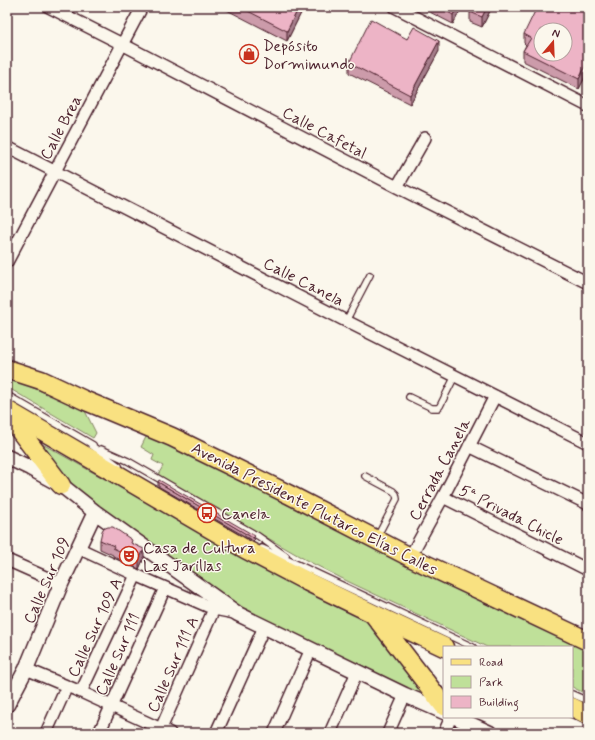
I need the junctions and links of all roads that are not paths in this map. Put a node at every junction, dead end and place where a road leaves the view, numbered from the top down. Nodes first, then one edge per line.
1 (49, 7) edge
2 (142, 7) edge
3 (395, 7) edge
4 (122, 44) junction
5 (588, 106) edge
6 (425, 138) dead end
7 (7, 147) edge
8 (55, 171) junction
9 (397, 187) junction
10 (7, 262) edge
11 (370, 276) dead end
12 (588, 283) edge
13 (346, 321) junction
14 (7, 360) edge
15 (7, 369) edge
16 (455, 376) junction
17 (41, 380) junction
18 (7, 395) edge
19 (495, 396) junction
20 (409, 397) dead end
21 (7, 410) edge
22 (7, 414) edge
23 (588, 442) edge
24 (91, 445) junction
25 (469, 446) junction
26 (7, 457) edge
27 (123, 469) dead end
28 (365, 476) dead end
29 (61, 484) junction
30 (443, 497) junction
31 (588, 504) edge
32 (95, 512) junction
33 (376, 539) junction
34 (259, 547) dead end
35 (78, 548) junction
36 (410, 557) junction
37 (7, 560) edge
38 (298, 564) junction
39 (588, 570) edge
40 (136, 575) junction
41 (61, 584) junction
42 (165, 588) junction
43 (214, 609) junction
44 (372, 613) junction
45 (238, 614) junction
46 (264, 627) junction
47 (588, 641) edge
48 (471, 646) edge
49 (443, 647) edge
50 (311, 649) junction
51 (26, 668) junction
52 (357, 672) junction
53 (67, 686) junction
54 (81, 692) junction
55 (573, 694) edge
56 (405, 695) junction
57 (588, 701) edge
58 (7, 705) edge
59 (443, 705) edge
60 (111, 706) junction
61 (573, 708) edge
62 (443, 712) edge
63 (588, 715) edge
64 (451, 718) edge
65 (457, 718) edge
66 (163, 732) edge
67 (46, 733) edge
68 (99, 733) edge
69 (216, 733) edge
70 (274, 733) edge
71 (330, 733) edge
72 (388, 733) edge
73 (444, 733) edge
74 (490, 733) edge

1 - 4 street, Calle Cafetal
2 - 4 street, Calle Brea
3 - 5 street
4 - 8 street, Calle Brea
4 - 9 street, Calle Cafetal
6 - 9 street
7 - 8 street, Calle Canela
8 - 10 street, Calle Brea
8 - 13 street, Calle Canela
9 - 12 street, Calle Cafetal
11 - 13 lane
13 - 16 street, Calle Canela
14 - 17 street, Avenida Presidente Plutarco Elías Calles
15 - 17 main road, Avenida Presidente Plutarco Elías Calles
16 - 19 street, Calle Canela
16 - 20 lane
17 - 33 main road, Avenida Presidente Plutarco Elías Calles
18 - 24 lane
19 - 23 street, Calle Canela
19 - 25 street, Cerrada Canela
21 - 44 main road
22 - 29 main road
24 - 27 lane
24 - 38 lane
25 - 30 street, Cerrada Canela
25 - 31 street
26 - 29 street
28 - 33 lane
29 - 32 street
30 - 36 street, Cerrada Canela
30 - 39 street, 5ª Privada Chicle
32 - 35 street, Calle Sur 109
32 - 45 street
33 - 36 main road, Avenida Presidente Plutarco Elías Calles
34 - 38 lane
35 - 40 street
35 - 41 street, Calle Sur 109
36 - 47 main road, Avenida Presidente Plutarco Elías Calles
37 - 41 street
38 - 48 lane
40 - 42 street
40 - 54 street, Calle Sur 109 A
41 - 51 street, Calle Sur 109
42 - 43 street
42 - 60 street, Calle Sur 111
43 - 45 street
43 - 66 street, Calle Sur 111 A
44 - 49 main road
44 - 59 main road
45 - 46 street
46 - 50 street
46 - 69 street
50 - 52 street
50 - 70 street
51 - 53 street
51 - 58 street, Calle Sur 109
52 - 56 street
52 - 71 street
53 - 54 street
53 - 67 street, Calle Sur 109 A
54 - 60 street
55 - 57 lane
56 - 62 street
56 - 72 street
60 - 66 street
60 - 68 street, Calle Sur 111
61 - 63 main road
64 - 73 street
65 - 74 street

